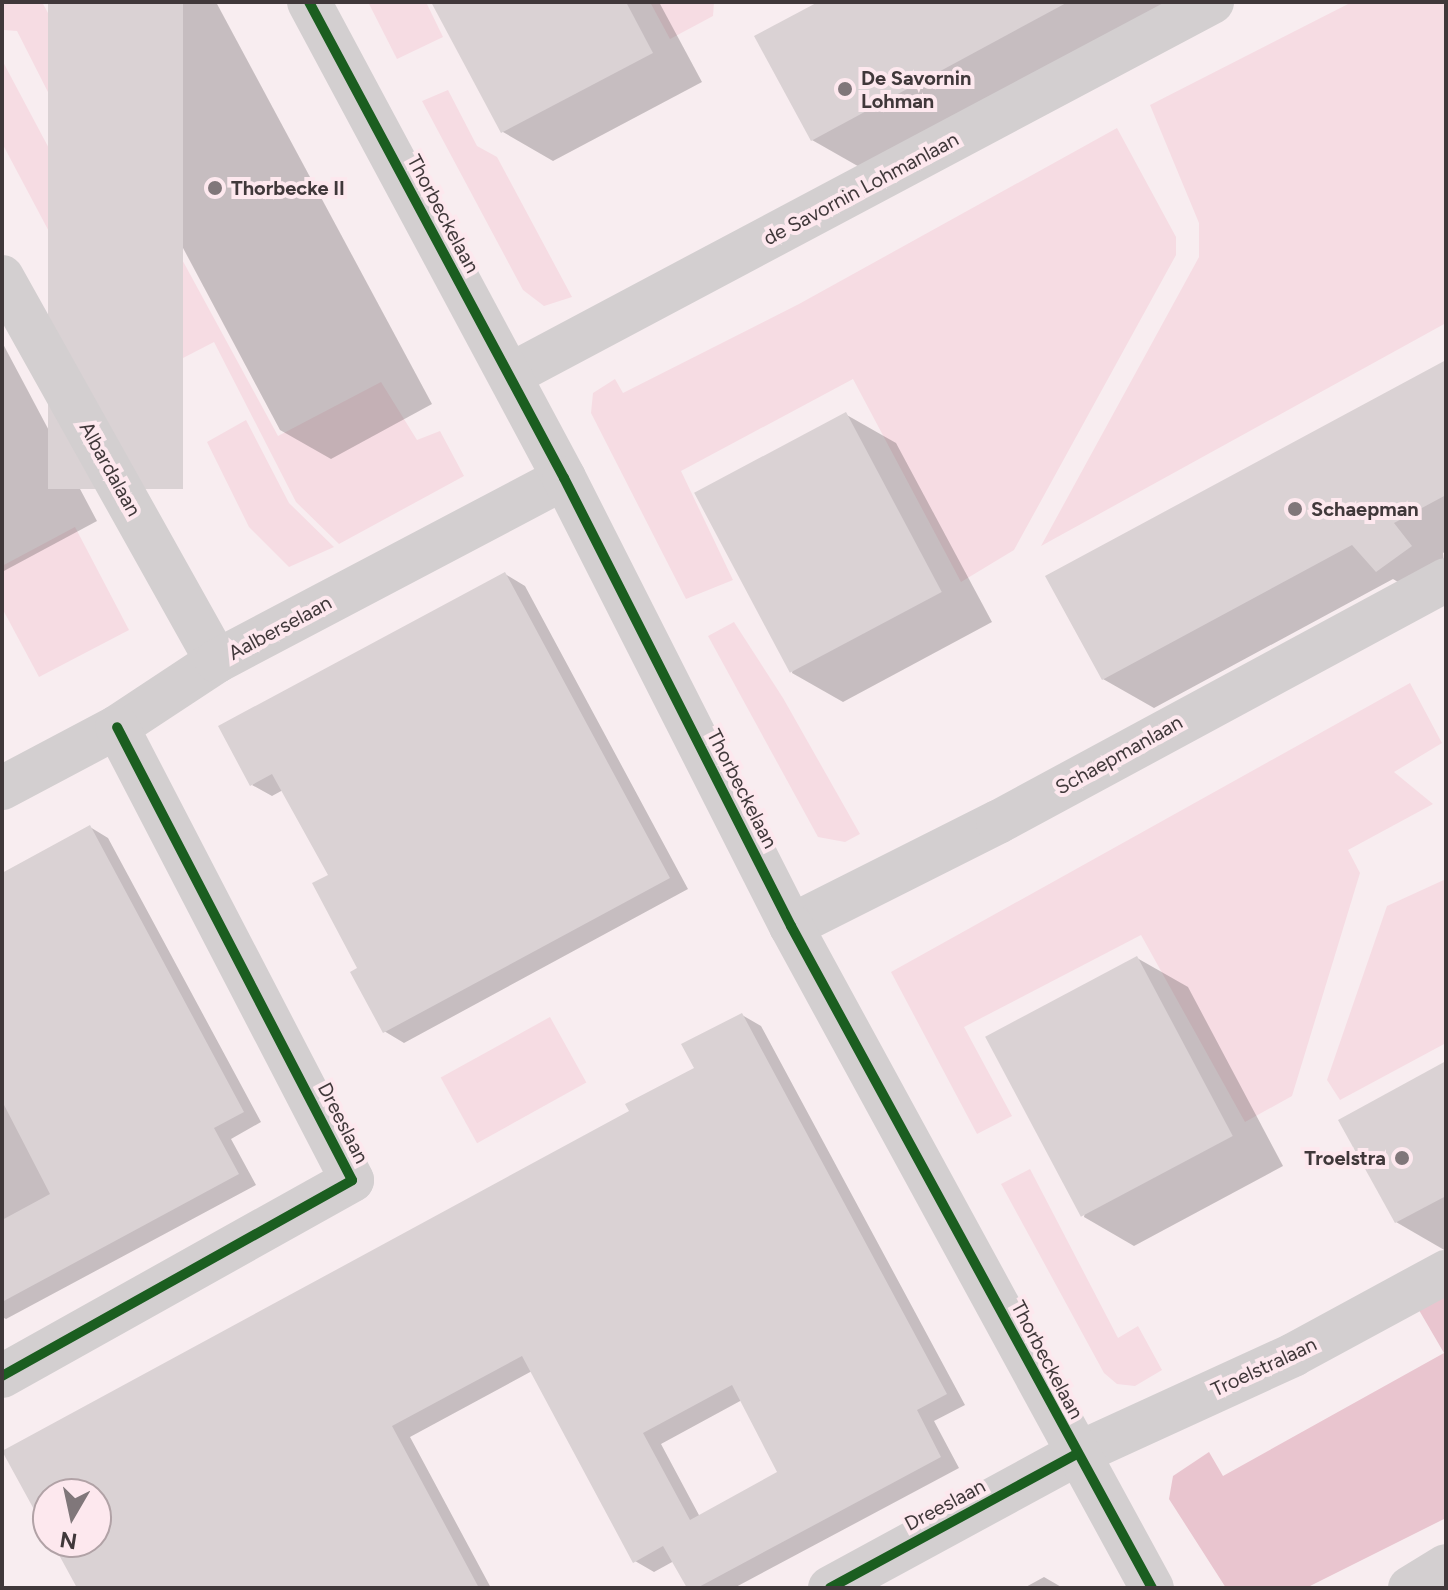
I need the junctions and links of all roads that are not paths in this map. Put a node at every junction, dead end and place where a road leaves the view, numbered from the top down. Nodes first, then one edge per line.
1 (309, 2) edge
2 (1212, 2) edge
3 (2, 277) edge
4 (510, 375) junction
5 (564, 478) junction
6 (1446, 580) edge
7 (217, 661) junction
8 (117, 727) junction
9 (2, 788) edge
10 (791, 926) junction
11 (1446, 1272) edge
12 (2, 1376) edge
13 (1077, 1454) junction
14 (1446, 1566) edge
15 (830, 1588) edge
16 (1152, 1588) edge
17 (1410, 1588) edge

1 - 4 street, Thorbeckelaan
2 - 4 street, de Savornin Lohmanlaan
3 - 7 street, Albardalaan
4 - 5 street, Thorbeckelaan
5 - 7 street, Aalberselaan
5 - 10 street, Thorbeckelaan
6 - 10 street, Schaepmanlaan
7 - 8 street, Aalberselaan
8 - 9 street, Aalberselaan
8 - 12 street, Dreeslaan
10 - 13 street, Thorbeckelaan
11 - 13 street, Troelstralaan
13 - 15 street, Dreeslaan
13 - 16 street, Thorbeckelaan
14 - 17 street

